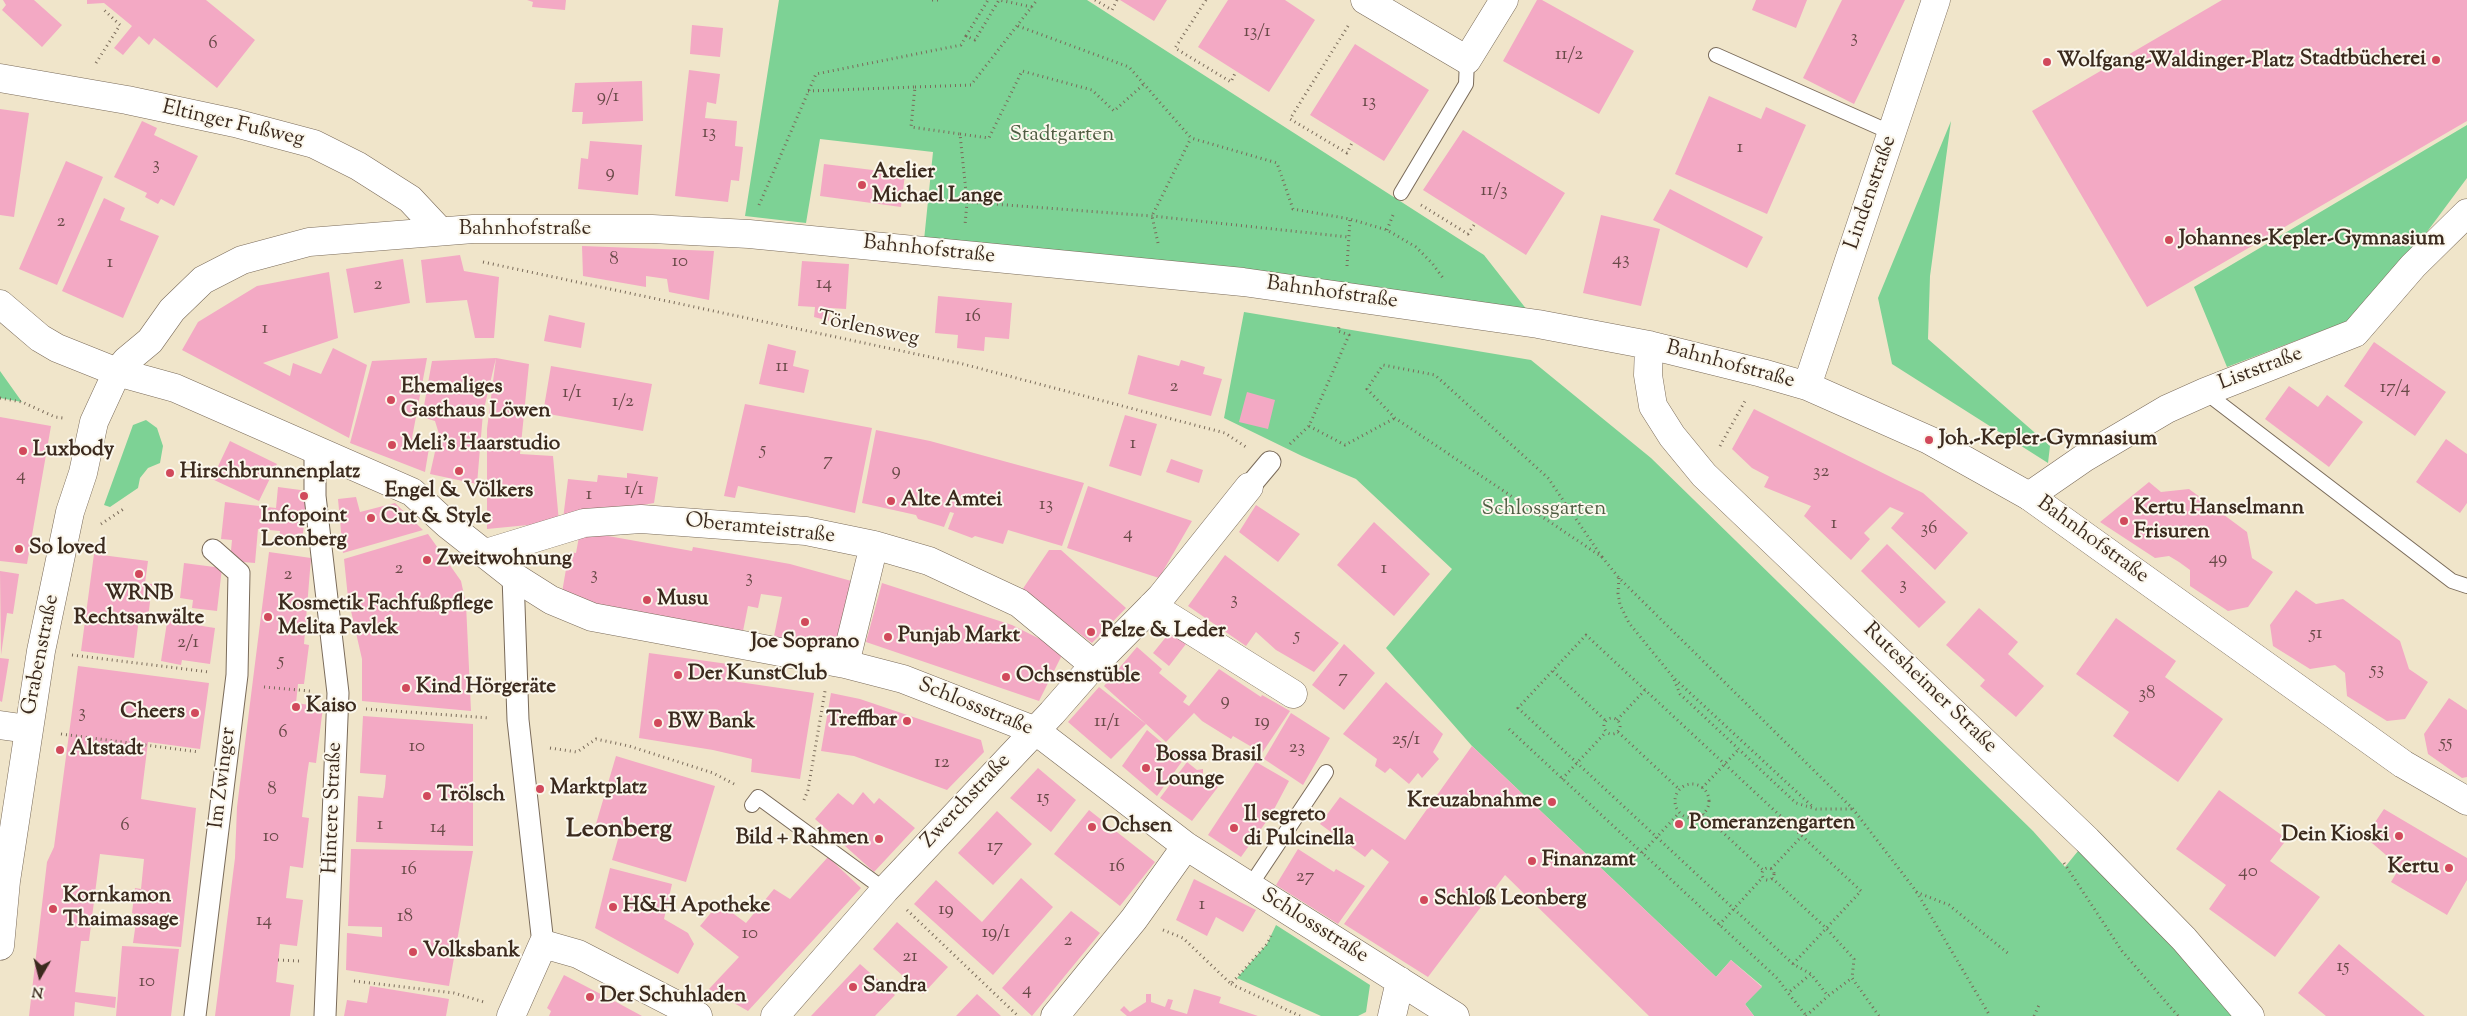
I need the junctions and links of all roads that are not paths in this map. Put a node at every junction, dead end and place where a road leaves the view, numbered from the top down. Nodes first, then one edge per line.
1 (1365, 0) edge
2 (1504, 0) edge
3 (1936, 0) edge
4 (1716, 55) dead end
5 (1467, 60) junction
6 (0, 78) edge
7 (1892, 133) junction
8 (1401, 193) road end
9 (2467, 213) edge
10 (440, 230) junction
11 (0, 304) edge
12 (1649, 345) junction
13 (117, 372) junction
14 (1807, 386) junction
15 (2205, 392) junction
16 (316, 452) junction
17 (1270, 462) road end
18 (1249, 488) joint
19 (2029, 496) junction
20 (874, 545) junction
21 (213, 550) dead end
22 (486, 554) junction
23 (514, 576) junction
24 (2467, 586) edge
25 (1152, 606) junction
26 (838, 663) junction
27 (1094, 665) junction
28 (1293, 694) dead end
29 (0, 724) edge
30 (28, 729) junction
31 (1036, 731) junction
32 (1326, 772) dead end
33 (755, 801) road end
34 (2467, 801) edge
35 (1186, 846) junction
36 (1250, 886) junction
37 (885, 890) junction
38 (543, 944) junction
39 (0, 946) edge
40 (1400, 981) junction
41 (512, 1014) edge
42 (195, 1016) edge
43 (325, 1016) edge
44 (698, 1016) edge
45 (775, 1016) edge
46 (1054, 1016) edge
47 (1392, 1016) edge
48 (1455, 1016) edge
49 (2250, 1016) edge

1 - 5 street
2 - 5 street
3 - 7 street, Lindenstraße
4 - 7 lane
5 - 8 lane
6 - 10 street, Eltinger Fußweg
7 - 14 street, Lindenstraße
9 - 15 street, Liststraße
10 - 12 street, Bahnhofstraße
10 - 13 street, Bahnhofstraße
11 - 13 street
12 - 14 street, Bahnhofstraße
12 - 49 street, Rutesheimer Straße
13 - 16 street
13 - 30 street, Grabenstraße
14 - 19 street, Bahnhofstraße
15 - 19 street, Liststraße
15 - 24 lane
16 - 22 street
16 - 43 street, Hintere Straße
17 - 18 street, Zwerchstraße
18 - 25 street, Zwerchstraße
19 - 34 street, Bahnhofstraße
20 - 22 street, Oberamteistraße
20 - 26 street
20 - 27 street, Oberamteistraße
21 - 42 street, Im Zwinger
22 - 23 street
23 - 26 street, Schlossstraße
23 - 38 street
25 - 27 street, Zwerchstraße
25 - 28 street
26 - 31 street, Schlossstraße
27 - 31 street, Zwerchstraße
29 - 30 street
30 - 39 street, Grabenstraße
31 - 35 street, Schlossstraße
31 - 37 street, Zwerchstraße
32 - 36 lane
33 - 37 lane
35 - 36 street, Schlossstraße
35 - 46 street
36 - 40 street, Schlossstraße
37 - 45 street, Zwerchstraße
38 - 41 street
38 - 44 street
40 - 47 street
40 - 48 street, Schlossstraße

